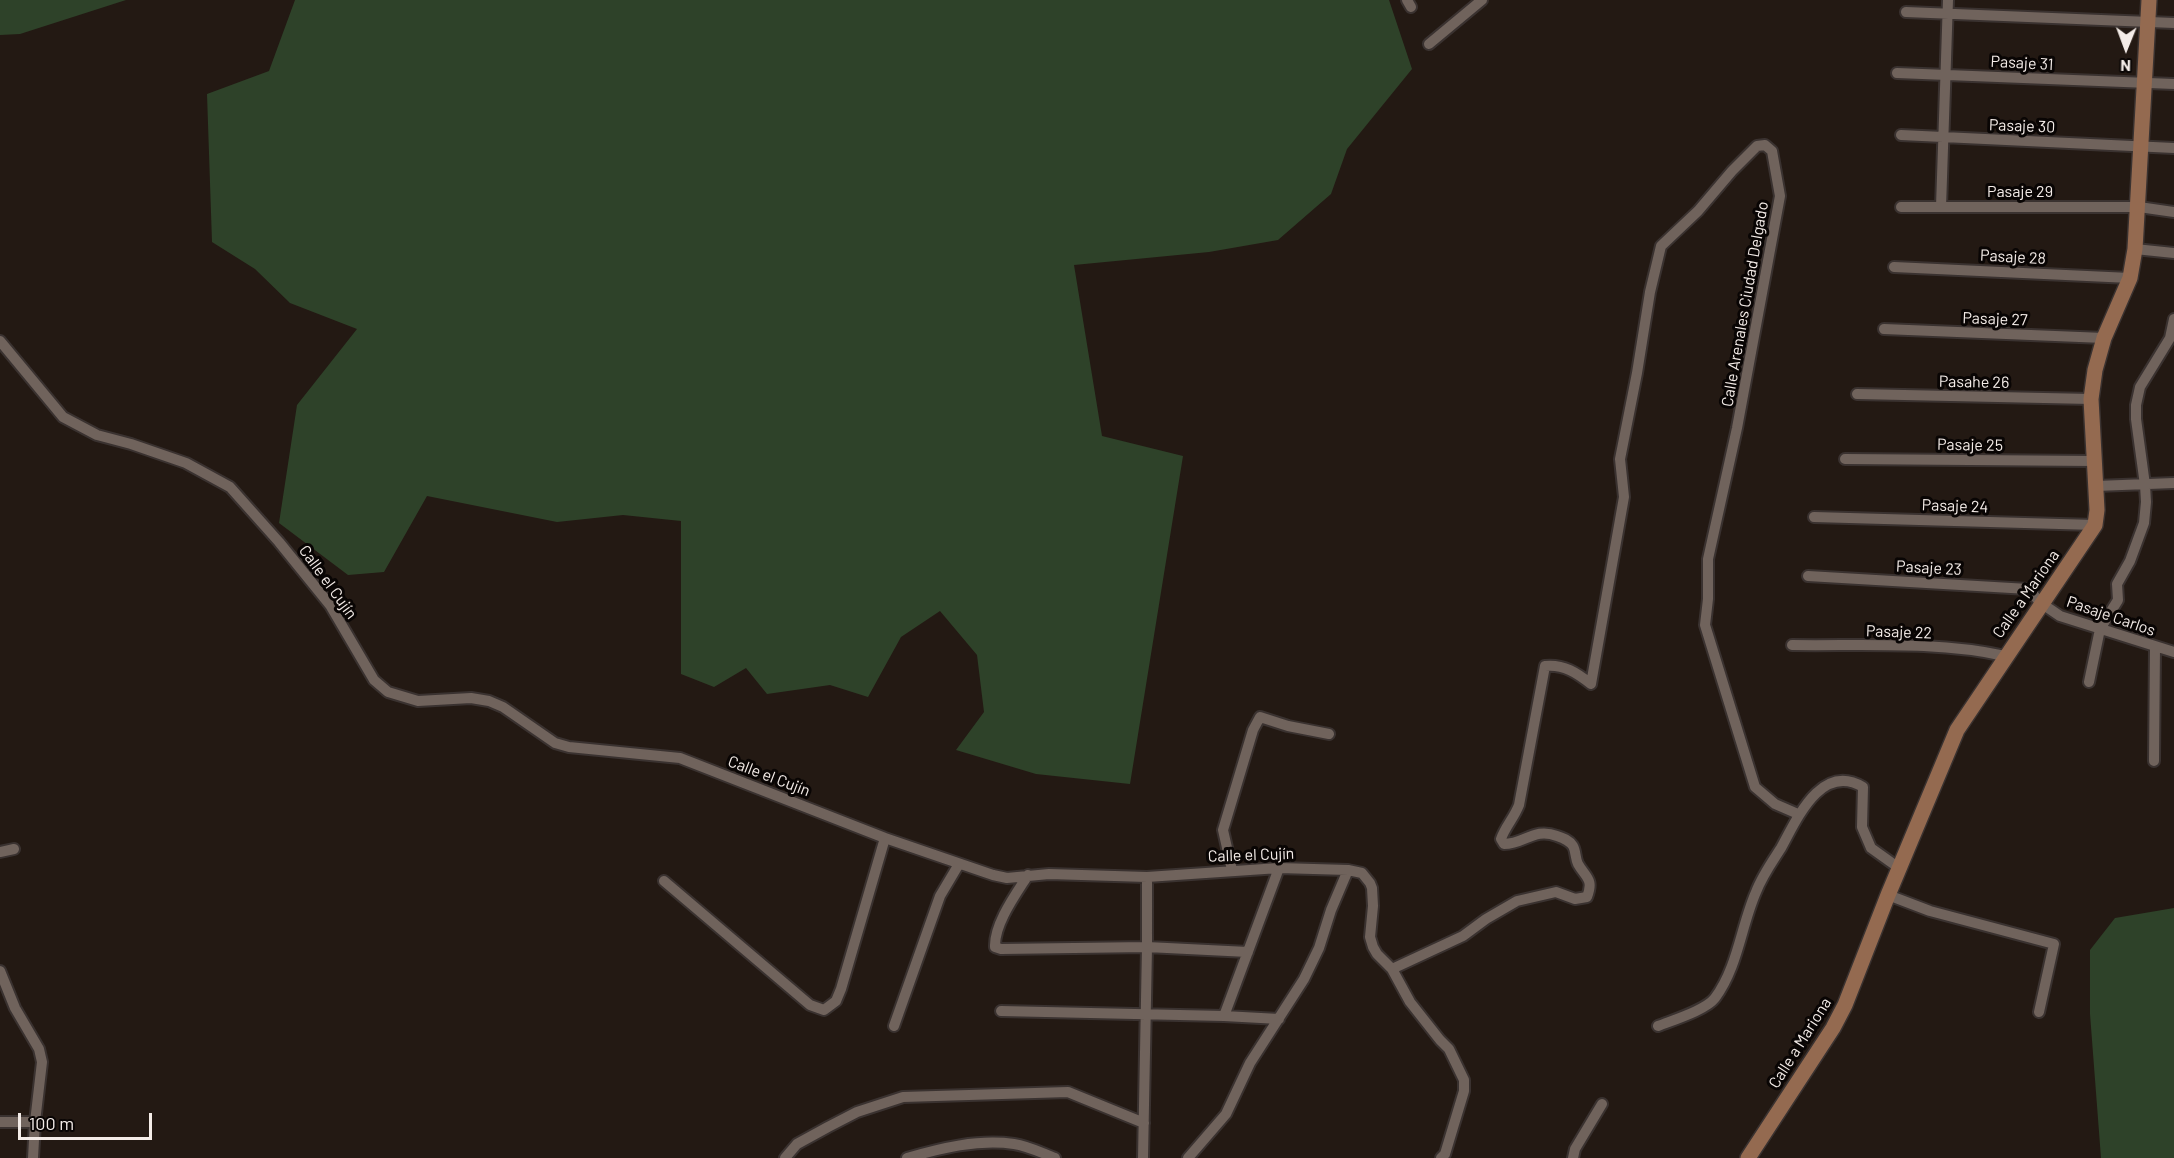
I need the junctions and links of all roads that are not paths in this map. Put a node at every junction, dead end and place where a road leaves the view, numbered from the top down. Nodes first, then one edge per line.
1 (1482, 0) edge
2 (1948, 0) edge
3 (2149, 0) edge
4 (1906, 12) dead end
5 (1947, 13) junction
6 (2148, 22) junction
7 (2174, 23) edge
8 (1429, 44) dead end
9 (1897, 73) dead end
10 (1945, 75) junction
11 (2146, 83) junction
12 (2174, 84) edge
13 (1901, 135) dead end
14 (1943, 138) junction
15 (2141, 146) junction
16 (2174, 148) edge
17 (1901, 207) dead end
18 (1941, 207) junction
19 (2139, 207) junction
20 (2174, 212) edge
21 (2135, 249) junction
22 (2174, 253) edge
23 (1894, 267) dead end
24 (2130, 278) junction
25 (2174, 319) edge
26 (1884, 329) dead end
27 (2104, 338) junction
28 (0, 341) edge
29 (1857, 394) dead end
30 (2091, 399) junction
31 (1845, 459) dead end
32 (2094, 461) junction
33 (2174, 483) edge
34 (2145, 485) junction
35 (2096, 486) junction
36 (1814, 517) dead end
37 (2095, 525) junction
38 (1808, 576) dead end
39 (2041, 603) junction
40 (2100, 629) junction
41 (1792, 645) dead end
42 (2155, 647) junction
43 (2174, 652) edge
44 (2005, 656) junction
45 (2089, 682) dead end
46 (1329, 734) dead end
47 (2154, 761) dead end
48 (1798, 814) junction
49 (885, 838) junction
50 (14, 849) dead end
51 (0, 852) edge
52 (959, 864) junction
53 (1279, 868) junction
54 (1899, 868) junction
55 (1232, 870) junction
56 (1348, 870) junction
57 (1028, 875) junction
58 (1147, 877) junction
59 (664, 881) dead end
60 (1888, 895) junction
61 (1147, 947) junction
62 (1248, 952) junction
63 (1392, 969) junction
64 (0, 971) edge
65 (1001, 1011) dead end
66 (2039, 1011) dead end
67 (1145, 1014) junction
68 (1224, 1016) junction
69 (1279, 1019) junction
70 (894, 1026) dead end
71 (1658, 1026) dead end
72 (1602, 1104) dead end
73 (0, 1122) edge
74 (35, 1122) junction
75 (1144, 1123) junction
76 (33, 1158) edge
77 (785, 1158) edge
78 (907, 1158) edge
79 (1055, 1158) edge
80 (1143, 1158) edge
81 (1188, 1158) edge
82 (1441, 1158) edge
83 (1573, 1158) edge
84 (1748, 1158) edge

1 - 8 street
2 - 5 street
3 - 6 main road
4 - 5 street
5 - 6 street
5 - 10 street
6 - 7 street
6 - 11 main road
9 - 10 street, Pasaje 31
10 - 11 street, Pasaje 31
10 - 14 street
11 - 12 street, Pasaje 31
11 - 15 main road
13 - 14 street, Pasaje 30
14 - 15 street, Pasaje 30
14 - 18 street
15 - 16 street, Pasaje 30
15 - 19 main road
17 - 18 street, Pasaje 29
18 - 19 street, Pasaje 29
19 - 20 street, Pasaje 29
19 - 21 main road
21 - 22 street
21 - 24 main road
23 - 24 street, Pasaje 28
24 - 27 main road
25 - 34 street
26 - 27 street, Pasaje 27
27 - 30 main road
28 - 49 street, Calle el Cujín
29 - 30 street, Pasahe 26
30 - 32 main road
31 - 32 street, Pasaje 25
32 - 35 main road
33 - 34 street
34 - 35 street
34 - 40 street
35 - 37 main road
36 - 37 street, Pasaje 24
37 - 39 main road, Calle a Mariona
38 - 39 street, Pasaje 23
39 - 40 street, Pasaje Carlos
39 - 44 main road, Calle a Mariona
40 - 42 street, Pasaje Carlos
40 - 45 street
41 - 44 street, Pasaje 22
42 - 43 street, Pasaje Carlos
42 - 47 street
44 - 54 main road, Calle a Mariona
46 - 55 street
48 - 54 street
48 - 63 street, Calle Arenales Ciudad Delgado
48 - 71 street
49 - 52 street, Calle el Cujín
49 - 59 street
50 - 51 street
52 - 57 street, Calle el Cujín
52 - 70 street
53 - 55 street, Calle el Cujín
53 - 56 street, Calle el Cujín
53 - 62 street
54 - 60 main road, Calle a Mariona
55 - 58 street, Calle el Cujín
56 - 63 street
56 - 69 street
57 - 58 street, Calle el Cujín
57 - 61 street
58 - 61 street
60 - 66 street
60 - 84 main road, Calle a Mariona
61 - 62 street
61 - 67 street
62 - 68 street
63 - 82 street
64 - 74 street
65 - 67 street
67 - 68 street
67 - 75 street
68 - 69 street
69 - 81 street
72 - 83 street
73 - 74 street
74 - 76 street
75 - 77 street
75 - 80 street
78 - 79 street

